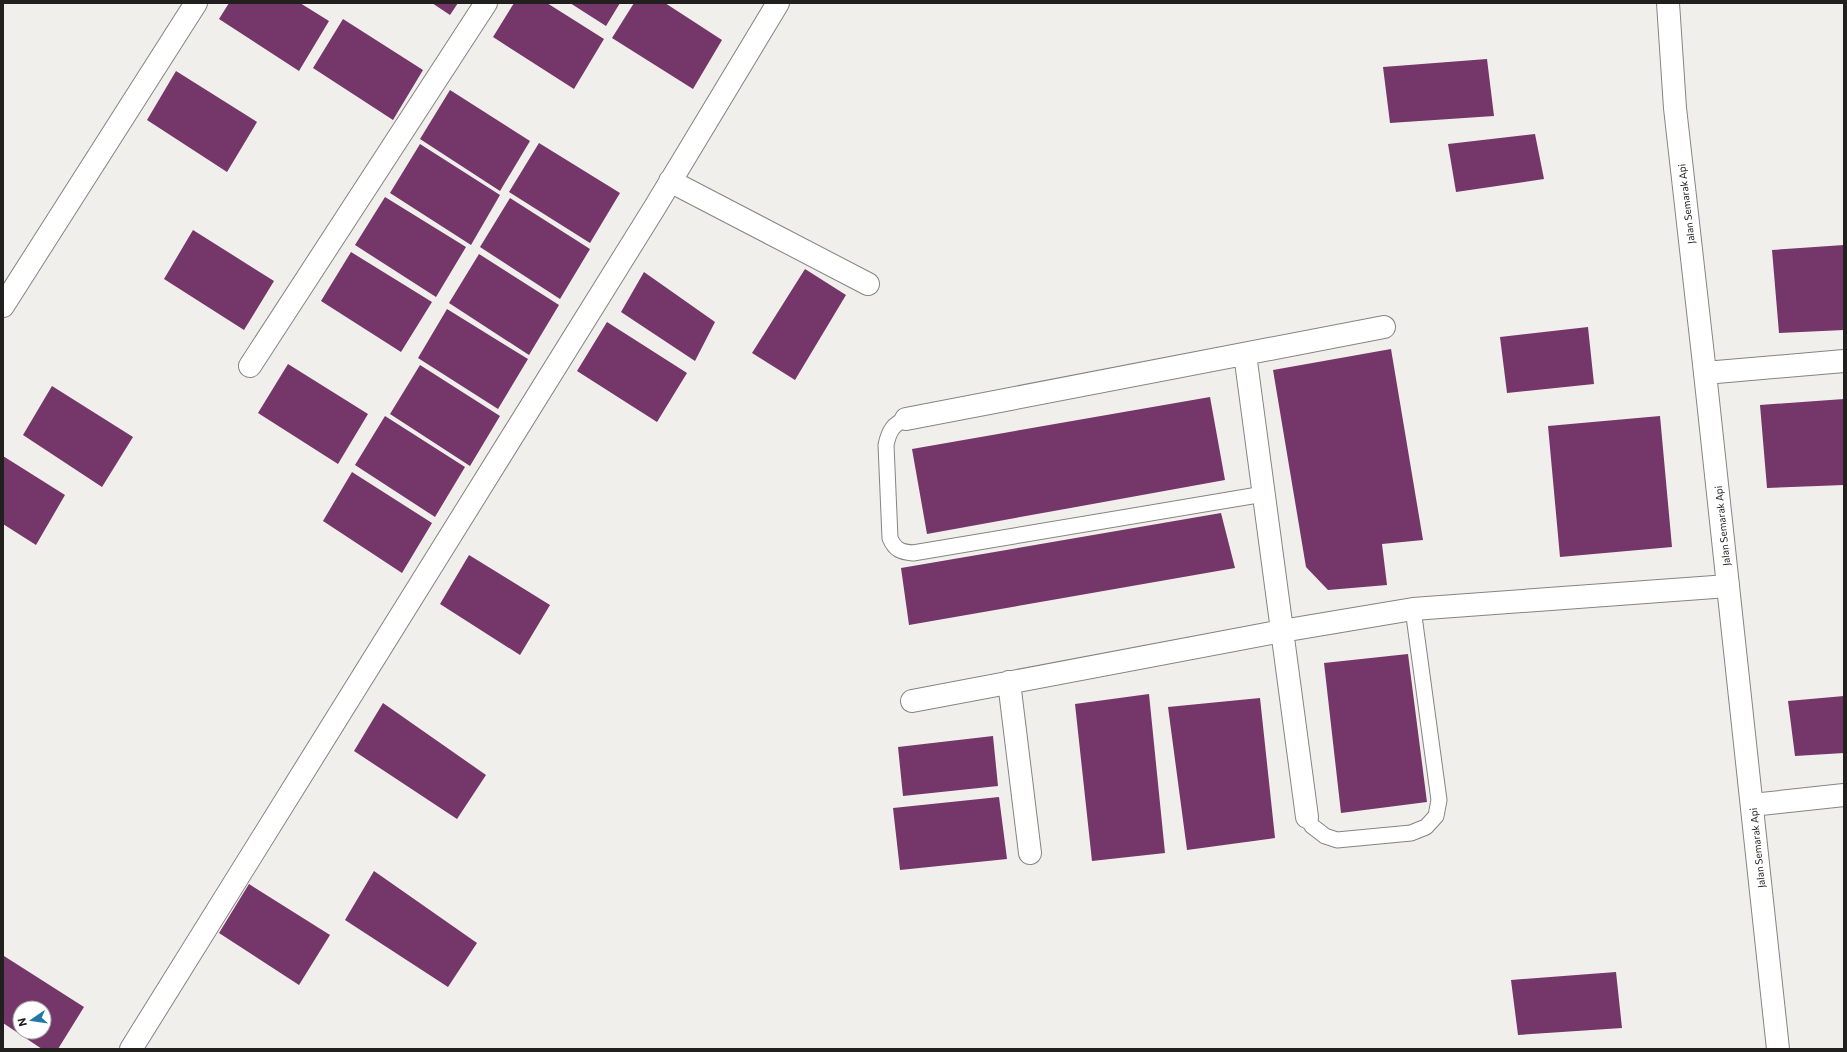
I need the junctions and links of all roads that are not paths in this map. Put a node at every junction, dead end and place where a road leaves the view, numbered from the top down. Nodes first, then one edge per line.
1 (196, 3) edge
2 (486, 3) edge
3 (778, 3) edge
4 (1668, 3) edge
5 (670, 181) junction
6 (868, 284) dead end
7 (3, 306) edge
8 (1384, 327) dead end
9 (1244, 354) junction
10 (1844, 361) edge
11 (250, 366) dead end
12 (1705, 373) junction
13 (906, 419) joint
14 (1264, 494) junction
15 (1728, 586) junction
16 (1413, 609) junction
17 (1282, 631) junction
18 (1009, 682) junction
19 (912, 701) dead end
20 (1844, 795) edge
21 (1752, 805) junction
22 (1306, 817) joint
23 (1030, 853) dead end
24 (131, 1049) edge
25 (1778, 1049) edge

1 - 7 street
2 - 11 street
3 - 5 street
4 - 12 street, Jalan Semarak Api
5 - 6 street
5 - 24 street
8 - 9 street
9 - 13 street
9 - 14 street
10 - 12 street
12 - 15 street, Jalan Semarak Api
13 - 14 lane
14 - 17 street
15 - 16 street
15 - 21 street, Jalan Semarak Api
16 - 17 street
16 - 22 lane
17 - 18 street
17 - 22 street
18 - 19 street
18 - 23 street
20 - 21 street
21 - 25 street, Jalan Semarak Api

